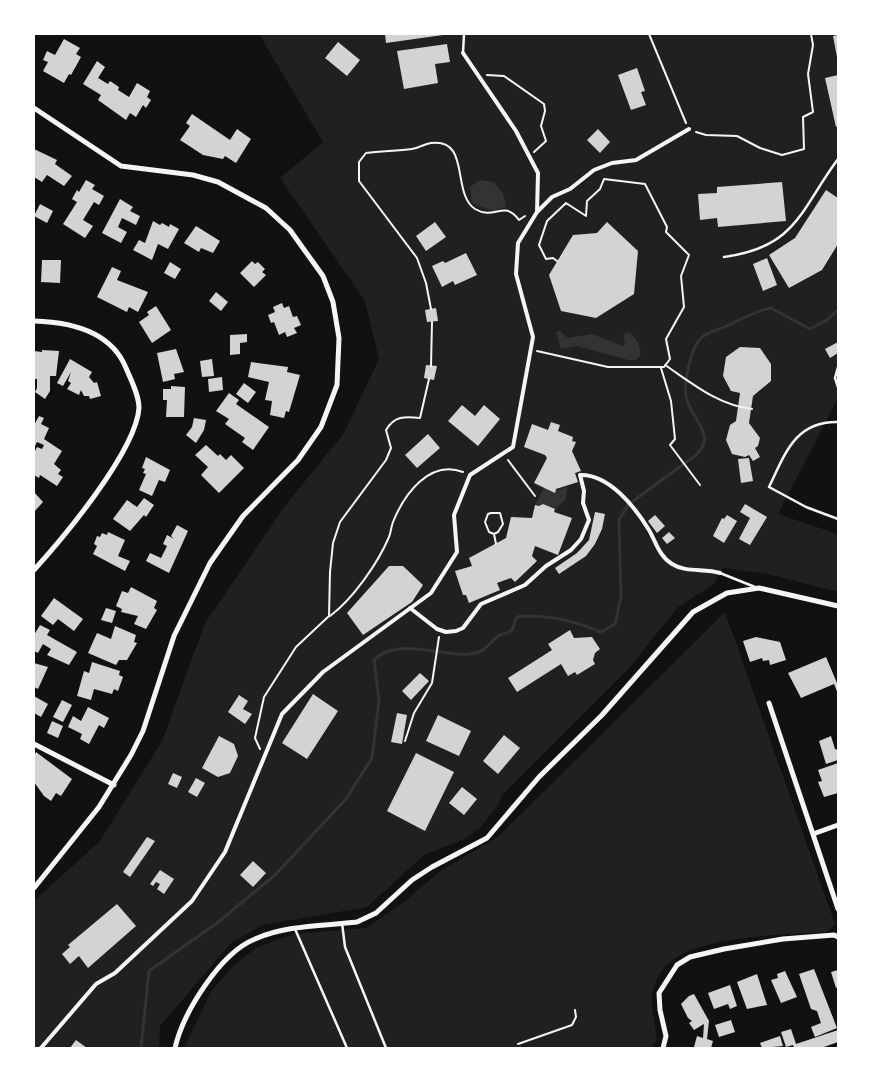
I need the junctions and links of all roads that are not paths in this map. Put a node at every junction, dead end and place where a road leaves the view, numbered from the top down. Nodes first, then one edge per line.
1 (464, 34) edge
2 (463, 53) joint
3 (34, 108) edge
4 (689, 129) road end
5 (838, 159) edge
6 (537, 212) junction
7 (724, 257) dead end
8 (34, 321) edge
9 (838, 367) edge
10 (838, 387) edge
11 (838, 422) edge
12 (838, 518) edge
13 (34, 570) edge
14 (720, 573) joint
15 (759, 588) junction
16 (838, 606) edge
17 (410, 608) junction
18 (770, 703) dead end
19 (34, 744) edge
20 (114, 784) junction
21 (838, 825) edge
22 (813, 834) junction
23 (34, 888) edge
24 (838, 908) edge
25 (342, 923) junction
26 (295, 928) junction
27 (838, 937) edge
28 (41, 1048) edge
29 (175, 1048) edge
30 (347, 1048) edge
31 (386, 1048) edge
32 (663, 1048) edge

1 - 2 lane
2 - 6 street
3 - 20 street
4 - 6 street
5 - 7 lane
6 - 17 street
8 - 13 street
9 - 10 lane
11 - 12 lane
14 - 15 lane
14 - 17 street
15 - 16 street
15 - 25 street
17 - 28 street
18 - 22 street
19 - 20 street
20 - 23 street
21 - 22 street
22 - 24 street
25 - 26 street
25 - 31 lane
26 - 29 street
26 - 30 lane
27 - 32 street

